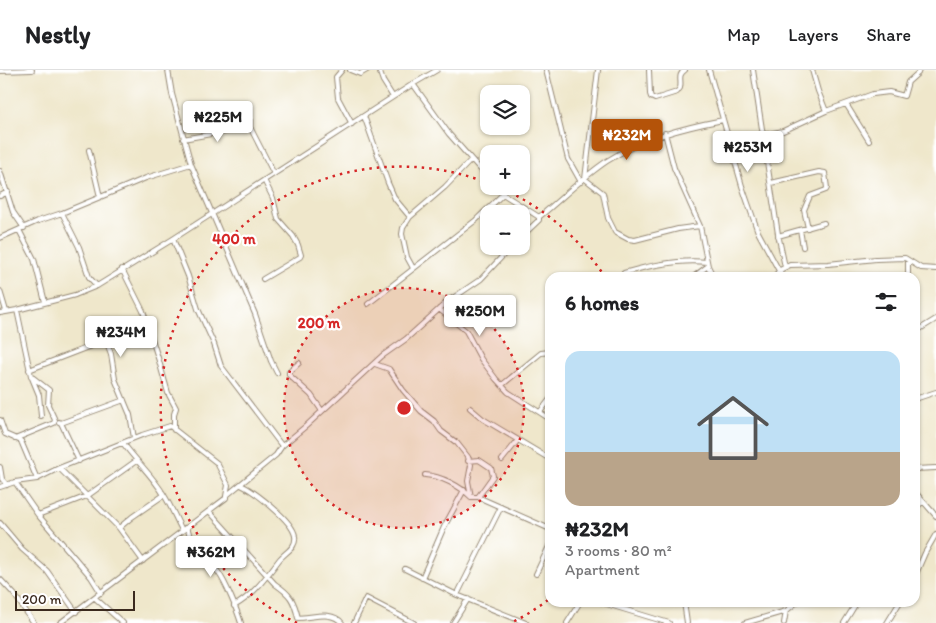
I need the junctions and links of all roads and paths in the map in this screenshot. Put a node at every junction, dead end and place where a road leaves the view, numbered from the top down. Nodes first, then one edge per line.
1 (32, 70) edge
2 (168, 70) edge
3 (342, 70) edge
4 (350, 70) edge
5 (367, 70) edge
6 (379, 70) edge
7 (437, 70) edge
8 (546, 70) edge
9 (598, 70) edge
10 (649, 70) edge
11 (685, 70) edge
12 (709, 70) edge
13 (753, 70) edge
14 (812, 70) edge
15 (919, 70) edge
16 (0, 71) edge
17 (414, 84) junction
18 (393, 97) junction
19 (846, 104) junction
20 (250, 106) dead end
21 (826, 111) junction
22 (364, 116) junction
23 (723, 120) junction
24 (352, 124) junction
25 (250, 128) junction
26 (665, 133) junction
27 (764, 135) junction
28 (183, 139) junction
29 (869, 141) dead end
30 (89, 150) dead end
31 (471, 160) junction
32 (191, 164) junction
33 (480, 170) edge
34 (0, 171) edge
35 (274, 174) junction
36 (585, 178) junction
37 (264, 180) junction
38 (581, 182) junction
39 (770, 183) junction
40 (8, 192) junction
41 (503, 195) edge
42 (506, 195) edge
43 (0, 196) edge
44 (100, 197) junction
45 (62, 213) junction
46 (211, 213) junction
47 (410, 217) junction
48 (539, 217) junction
49 (824, 223) dead end
50 (700, 226) junction
51 (530, 228) edge
52 (808, 228) junction
53 (22, 229) junction
54 (800, 230) junction
55 (778, 236) junction
56 (0, 238) edge
57 (172, 239) junction
58 (803, 247) dead end
59 (503, 255) edge
60 (908, 260) junction
61 (708, 264) junction
62 (785, 267) junction
63 (413, 268) junction
64 (122, 269) junction
65 (936, 269) edge
66 (780, 270) joint
67 (628, 272) edge
68 (699, 272) edge
69 (711, 272) edge
70 (908, 272) edge
71 (263, 279) dead end
72 (96, 286) junction
73 (0, 291) edge
74 (45, 302) junction
75 (368, 304) dead end
76 (17, 310) junction
77 (439, 310) junction
78 (6, 312) junction
79 (0, 313) edge
80 (936, 319) edge
81 (146, 322) junction
82 (920, 329) edge
83 (106, 340) junction
84 (545, 353) edge
85 (299, 363) dead end
86 (375, 364) junction
87 (29, 370) junction
88 (277, 373) dead end
89 (31, 376) junction
90 (502, 384) junction
91 (936, 392) edge
92 (920, 397) edge
93 (124, 400) junction
94 (545, 406) edge
95 (470, 408) dead end
96 (322, 411) junction
97 (540, 412) junction
98 (41, 416) dead end
99 (545, 416) edge
100 (0, 420) edge
101 (55, 420) junction
102 (61, 423) junction
103 (174, 430) junction
104 (2, 434) edge
105 (134, 438) junction
106 (15, 439) junction
107 (518, 440) junction
108 (124, 443) junction
109 (282, 446) junction
110 (545, 456) edge
111 (468, 460) junction
112 (502, 460) dead end
113 (79, 461) junction
114 (136, 461) junction
115 (0, 467) edge
116 (59, 468) junction
117 (936, 468) edge
118 (920, 469) edge
119 (425, 475) dead end
120 (37, 479) junction
121 (15, 482) junction
122 (7, 485) junction
123 (241, 485) junction
124 (0, 488) edge
125 (464, 490) junction
126 (164, 495) junction
127 (87, 496) junction
128 (226, 496) junction
129 (471, 497) junction
130 (478, 497) junction
131 (920, 498) edge
132 (923, 501) junction
133 (920, 504) edge
134 (500, 507) junction
135 (209, 511) junction
136 (38, 515) junction
137 (936, 516) edge
138 (0, 523) edge
139 (545, 527) edge
140 (119, 528) junction
141 (184, 529) junction
142 (936, 534) edge
143 (545, 555) edge
144 (143, 560) junction
145 (920, 563) edge
146 (405, 569) dead end
147 (536, 574) dead end
148 (268, 576) junction
149 (422, 578) junction
150 (0, 579) edge
151 (101, 593) junction
152 (457, 595) junction
153 (95, 598) junction
154 (468, 599) junction
155 (234, 606) junction
156 (577, 607) edge
157 (616, 607) edge
158 (685, 607) edge
159 (791, 607) edge
160 (854, 607) edge
161 (897, 607) edge
162 (786, 611) junction
163 (76, 612) junction
164 (34, 623) edge
165 (60, 623) edge
166 (123, 623) edge
167 (242, 623) edge
168 (342, 623) edge
169 (354, 623) edge
170 (414, 623) edge
171 (452, 623) edge
172 (526, 623) edge
173 (567, 623) edge
174 (669, 623) edge
175 (687, 623) edge
176 (745, 623) edge
177 (784, 623) edge
178 (844, 623) edge
179 (887, 623) edge

1 - 16 street
2 - 28 street
3 - 24 street
4 - 5 street
6 - 18 street
7 - 17 street
8 - 38 street
9 - 36 street
10 - 11 street
12 - 23 street
13 - 27 street
14 - 21 street
15 - 19 street
17 - 18 street
17 - 31 street
18 - 22 street
19 - 21 street
19 - 29 street
20 - 25 street
21 - 27 street
22 - 24 street
22 - 47 street
23 - 26 street
23 - 66 street
24 - 35 street
25 - 28 street
25 - 35 street
26 - 36 street
26 - 50 street
27 - 39 street
28 - 32 street
30 - 44 street
31 - 33 street
31 - 47 street
32 - 44 street
32 - 46 street
34 - 40 street
35 - 37 street
36 - 38 street
36 - 50 street
37 - 46 street
37 - 71 street
38 - 48 street
39 - 52 street
39 - 55 street
40 - 43 street
40 - 53 street
41 - 63 street
42 - 48 street
44 - 45 street
45 - 53 street
45 - 72 street
46 - 57 street
46 - 88 street
47 - 63 street
48 - 51 street
49 - 52 street
50 - 61 street
52 - 54 street
53 - 56 street
53 - 74 street
54 - 55 street
54 - 58 street
55 - 62 street
57 - 64 street
57 - 109 street
59 - 77 street
60 - 62 street
60 - 65 street
60 - 70 street
61 - 67 street
61 - 68 street
61 - 69 street
62 - 66 street
63 - 75 street
64 - 72 street
64 - 81 street
72 - 74 street
73 - 78 street
74 - 76 street
76 - 78 street
76 - 87 street
77 - 86 street
77 - 90 street
78 - 79 street
80 - 82 street
81 - 83 street
81 - 103 street
83 - 87 street
83 - 93 street
84 - 90 street
85 - 96 street
86 - 96 street
86 - 111 street
87 - 89 street
89 - 98 street
89 - 101 street
90 - 97 street
91 - 92 street
93 - 102 street
93 - 105 street
94 - 97 street
95 - 107 street
96 - 109 street
97 - 99 street
100 - 104 street
101 - 102 street
101 - 106 street
102 - 113 street
103 - 105 street
103 - 128 street
104 - 106 street
105 - 108 street
106 - 120 street
107 - 110 street
107 - 112 street
108 - 113 street
108 - 114 street
109 - 123 street
111 - 129 street
111 - 130 street
113 - 116 street
114 - 126 street
114 - 127 street
115 - 122 street
116 - 120 street
116 - 127 street
117 - 118 street
119 - 125 street
120 - 121 street
121 - 122 street
121 - 136 street
122 - 124 street
123 - 128 street
123 - 148 street
125 - 129 street
125 - 149 street
126 - 140 street
126 - 141 street
127 - 136 street
127 - 140 street
128 - 135 street
129 - 130 street
130 - 134 street
131 - 132 street
132 - 133 street
132 - 137 street
134 - 139 street
134 - 152 street
135 - 141 street
135 - 148 street
136 - 151 street
138 - 163 street
140 - 144 street
141 - 144 street
141 - 155 street
142 - 145 street
143 - 147 street
144 - 151 street
146 - 149 street
148 - 155 street
148 - 168 street
149 - 152 street
150 - 164 street
151 - 153 street
152 - 154 street
153 - 163 street
153 - 166 street
154 - 171 street
154 - 172 street
155 - 167 street
156 - 173 street
157 - 174 street
158 - 175 street
159 - 162 street
160 - 178 street
161 - 179 street
162 - 176 street
162 - 177 street
163 - 165 street
169 - 170 street

